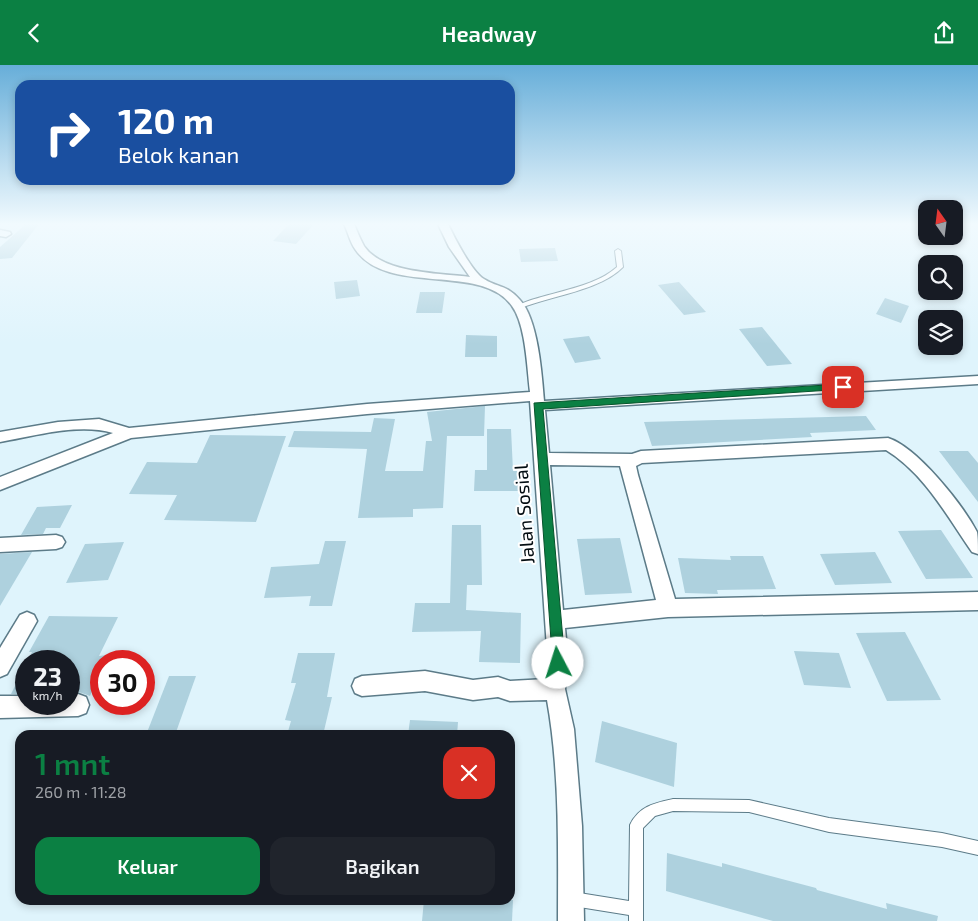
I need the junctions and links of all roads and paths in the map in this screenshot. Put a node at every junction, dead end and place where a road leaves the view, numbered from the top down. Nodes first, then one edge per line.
1 (382, 264) edge
2 (466, 264) edge
3 (620, 264) edge
4 (480, 283) junction
5 (519, 307) junction
6 (978, 380) edge
7 (537, 401) junction
8 (129, 433) junction
9 (0, 437) edge
10 (541, 459) junction
11 (632, 460) junction
12 (0, 484) edge
13 (56, 542) dead end
14 (0, 545) edge
15 (978, 547) edge
16 (978, 601) edge
17 (668, 609) junction
18 (554, 620) junction
19 (27, 621) dead end
20 (0, 667) edge
21 (362, 686) dead end
22 (555, 689) junction
23 (0, 707) edge
24 (15, 707) edge
25 (978, 848) edge
26 (571, 899) junction
27 (636, 915) edge
28 (571, 921) edge

1 - 4 street
2 - 4 street
3 - 5 lane
4 - 5 street
5 - 7 street, Jalan Sosial
6 - 7 street
7 - 8 street
7 - 10 street, Jalan Sosial
8 - 9 street
8 - 12 street
10 - 11 street
10 - 18 street, Jalan Sosial
11 - 15 street
11 - 17 street
13 - 14 street
16 - 17 street
17 - 18 street
18 - 22 street, Jalan Sosial
19 - 20 street
21 - 22 street
22 - 26 street, Jalan Sosial
23 - 24 street
25 - 27 lane
26 - 27 lane
26 - 28 street, Jalan Sosial

